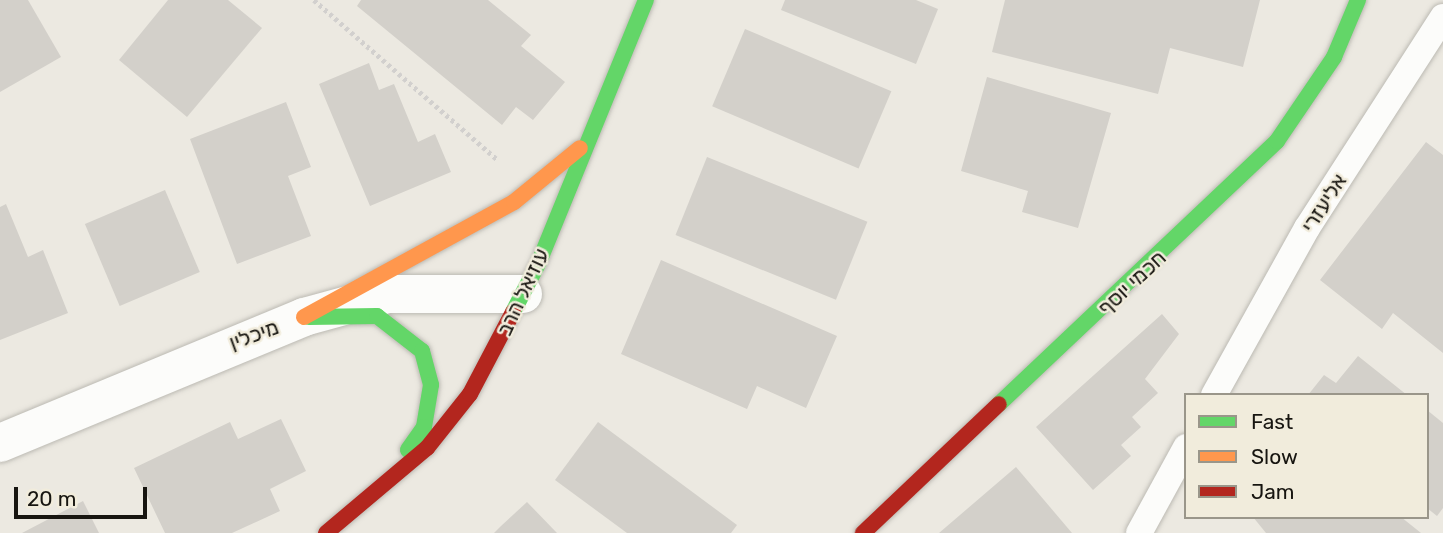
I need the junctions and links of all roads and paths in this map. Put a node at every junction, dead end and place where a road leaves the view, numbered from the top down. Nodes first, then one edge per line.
1 (314, 0) edge
2 (646, 0) edge
3 (1358, 0) edge
4 (1443, 17) edge
5 (589, 139) junction
6 (532, 190) junction
7 (523, 294) junction
8 (304, 317) junction
9 (1215, 393) edge
10 (0, 443) edge
11 (1184, 451) edge
12 (376, 494) junction
13 (326, 533) edge
14 (863, 533) edge
15 (1139, 533) edge

1 - 6 path
2 - 5 street, עוזיאל הרב
3 - 14 street, חכמי יוסף
4 - 9 lane, אליעזרי
5 - 6 street
5 - 7 street, עוזיאל הרב
6 - 8 street
7 - 8 street, מיכלין
7 - 12 street, עוזיאל הרב
8 - 10 street, מיכלין
8 - 12 street
11 - 15 lane
12 - 13 street, עוזיאל הרב

